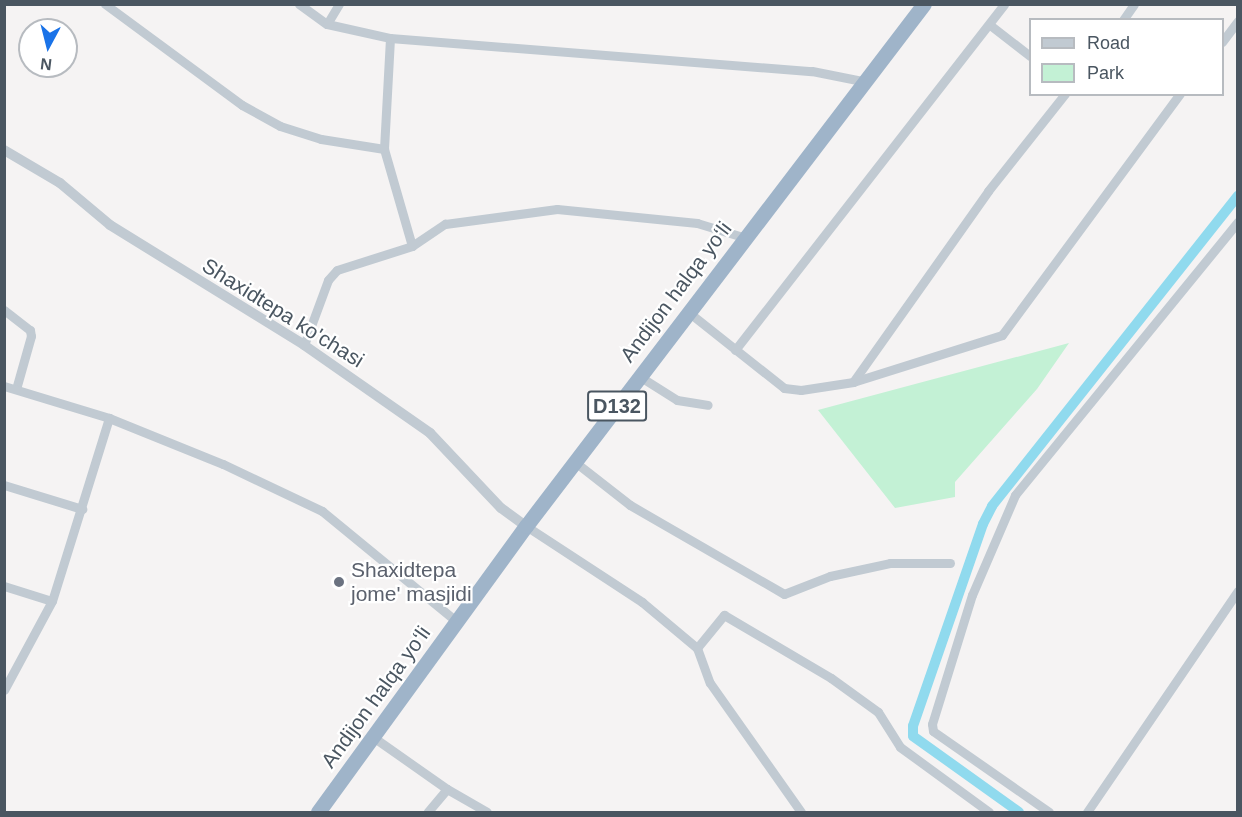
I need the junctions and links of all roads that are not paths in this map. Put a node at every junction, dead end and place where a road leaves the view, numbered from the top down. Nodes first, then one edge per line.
1 (105, 4) edge
2 (299, 4) edge
3 (339, 4) edge
4 (924, 4) edge
5 (1004, 4) edge
6 (1134, 4) edge
7 (1124, 18) edge
8 (1238, 21) edge
9 (327, 24) junction
10 (990, 25) junction
11 (390, 38) junction
12 (1224, 39) edge
13 (1029, 55) edge
14 (862, 81) junction
15 (1063, 96) edge
16 (1179, 96) edge
17 (384, 149) junction
18 (4, 150) edge
19 (1238, 222) edge
20 (743, 237) junction
21 (412, 246) junction
22 (4, 310) edge
23 (687, 311) junction
24 (304, 345) junction
25 (735, 350) junction
26 (639, 376) junction
27 (854, 382) junction
28 (4, 386) edge
29 (16, 389) junction
30 (708, 405) dead end
31 (109, 418) junction
32 (575, 462) junction
33 (4, 485) edge
34 (81, 509) junction
35 (526, 526) junction
36 (950, 563) dead end
37 (4, 586) edge
38 (1238, 591) edge
39 (52, 601) junction
40 (457, 622) junction
41 (697, 648) junction
42 (4, 690) edge
43 (373, 737) junction
44 (447, 789) junction
45 (318, 813) edge
46 (428, 813) edge
47 (487, 813) edge
48 (801, 813) edge
49 (989, 813) edge
50 (1049, 813) edge
51 (1087, 813) edge

1 - 17 street
2 - 9 street
3 - 9 street
4 - 14 highway, Andijon halqa yo‘li / D132
5 - 10 street
6 - 7 street
8 - 12 street
9 - 11 street
10 - 13 street
10 - 25 street
11 - 14 street
11 - 17 street
14 - 20 highway, Andijon halqa yo‘li / D132
15 - 27 street
16 - 27 street
17 - 21 street
18 - 24 street, Shaxidtepa ko'chasi
19 - 50 street
20 - 21 street
20 - 23 highway, Andijon halqa yo‘li / D132
21 - 24 street
22 - 29 street
23 - 25 street
23 - 26 highway, Andijon halqa yo‘li / D132
24 - 35 street, Shaxidtepa ko'chasi
25 - 27 street
26 - 30 street
26 - 32 highway, Andijon halqa yo‘li / D132
28 - 29 street
29 - 31 street
31 - 34 street
31 - 40 street
32 - 35 highway, Andijon halqa yo‘li / D132
32 - 36 street
33 - 34 street
34 - 39 street
35 - 40 highway, Andijon halqa yo‘li / D132
35 - 41 street
37 - 39 street
38 - 51 street
39 - 42 street
40 - 43 highway, Andijon halqa yo‘li / D132
41 - 48 street
41 - 49 street
43 - 44 street
43 - 45 highway, Andijon halqa yo‘li / D132
44 - 46 street
44 - 47 street

